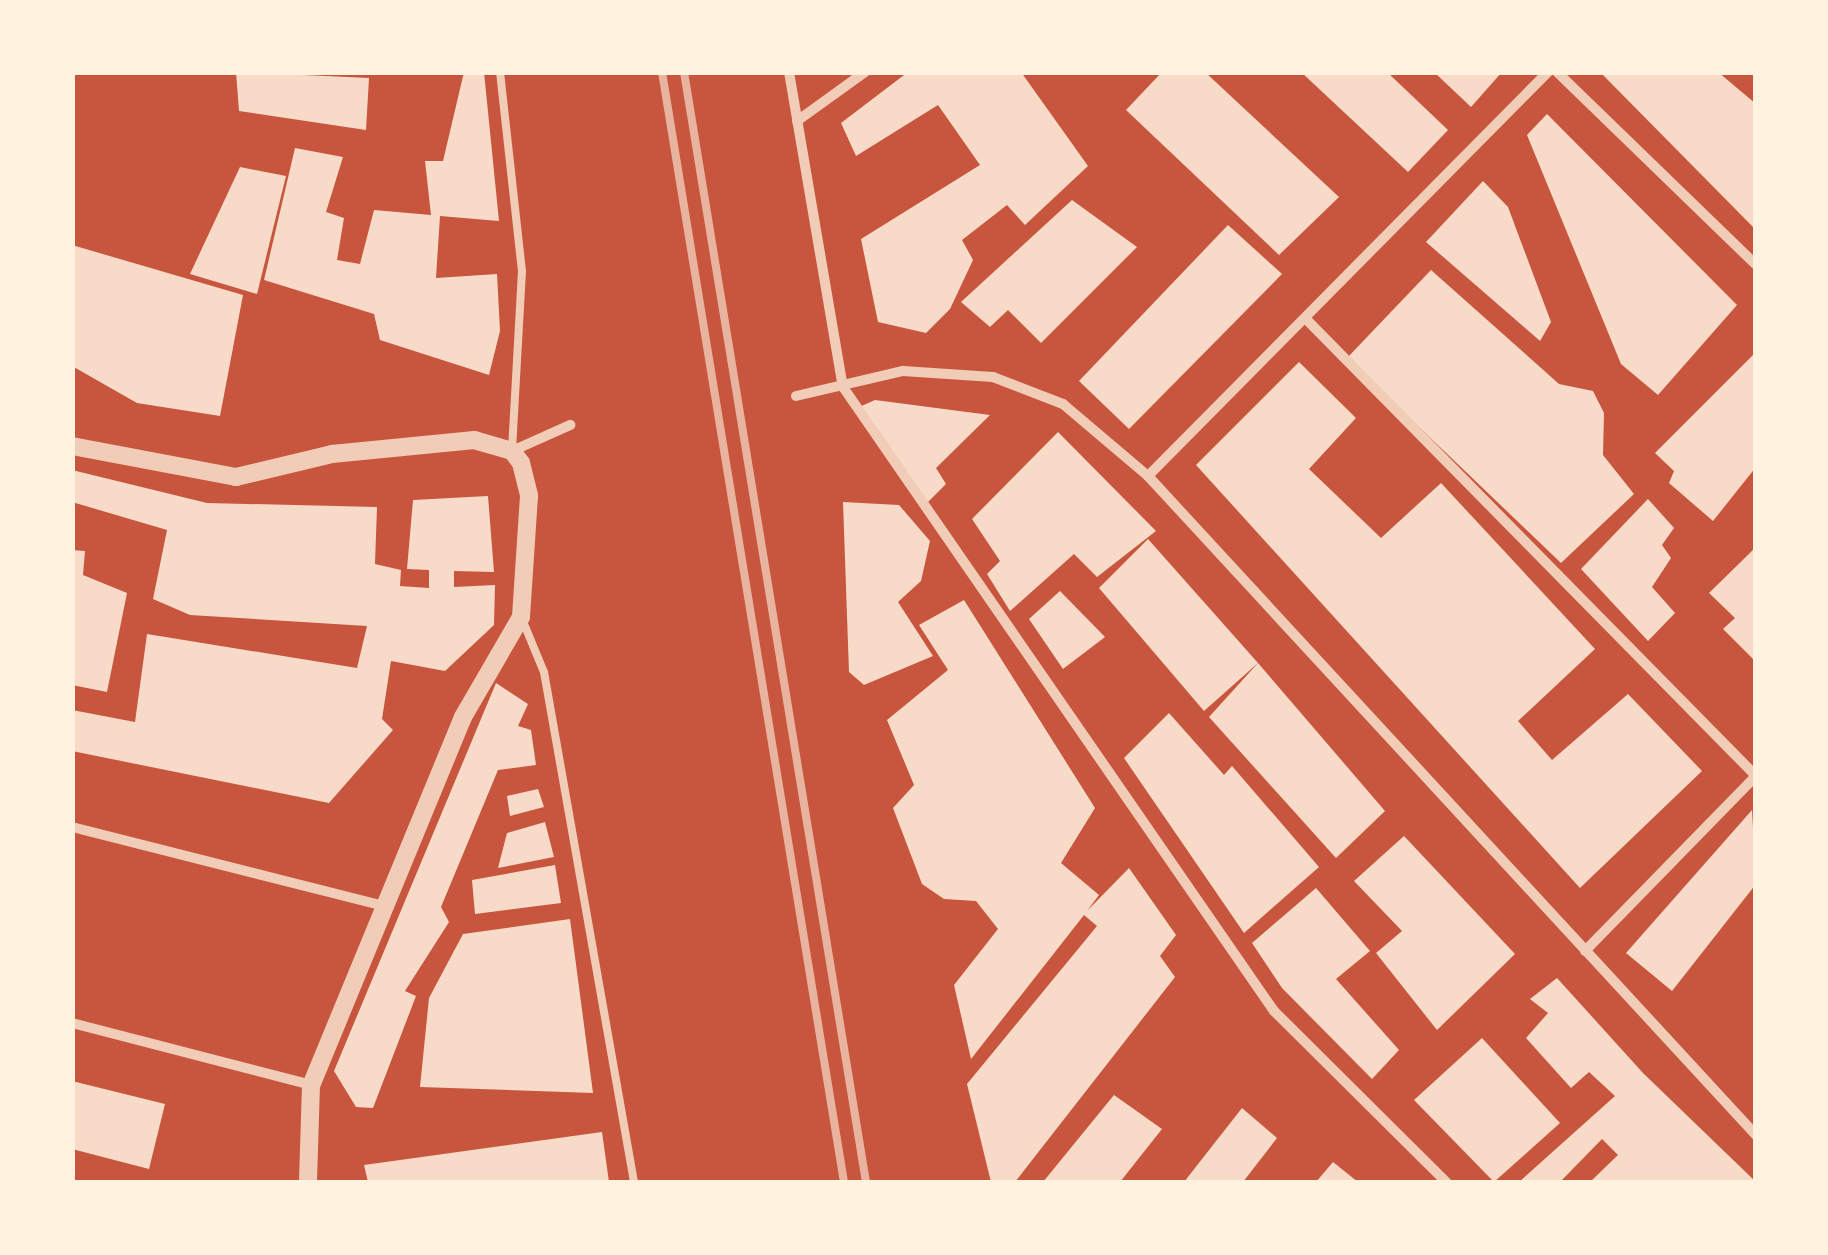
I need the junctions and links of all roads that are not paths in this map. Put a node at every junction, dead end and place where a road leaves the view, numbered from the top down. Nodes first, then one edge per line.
1 (500, 72) edge
2 (789, 72) edge
3 (865, 72) edge
4 (1548, 72) edge
5 (1556, 72) edge
6 (798, 121) junction
7 (1756, 265) edge
8 (1305, 318) junction
9 (843, 387) junction
10 (796, 396) dead end
11 (570, 425) dead end
12 (72, 446) edge
13 (512, 450) junction
14 (1148, 476) junction
15 (521, 618) junction
16 (1756, 776) edge
17 (72, 827) edge
18 (384, 906) junction
19 (1585, 951) junction
20 (72, 1023) edge
21 (311, 1085) junction
22 (1756, 1135) edge
23 (308, 1182) edge
24 (634, 1182) edge
25 (1446, 1182) edge

1 - 13 lane
2 - 6 street
3 - 6 street
4 - 8 street
5 - 7 street
6 - 9 street
8 - 14 street
8 - 16 street
9 - 10 street
9 - 14 street
9 - 25 street
11 - 13 street
12 - 13 street
13 - 15 street
14 - 19 street
15 - 18 street
15 - 24 lane
16 - 19 street
17 - 18 street
18 - 21 street
19 - 22 street
20 - 21 street
21 - 23 street

